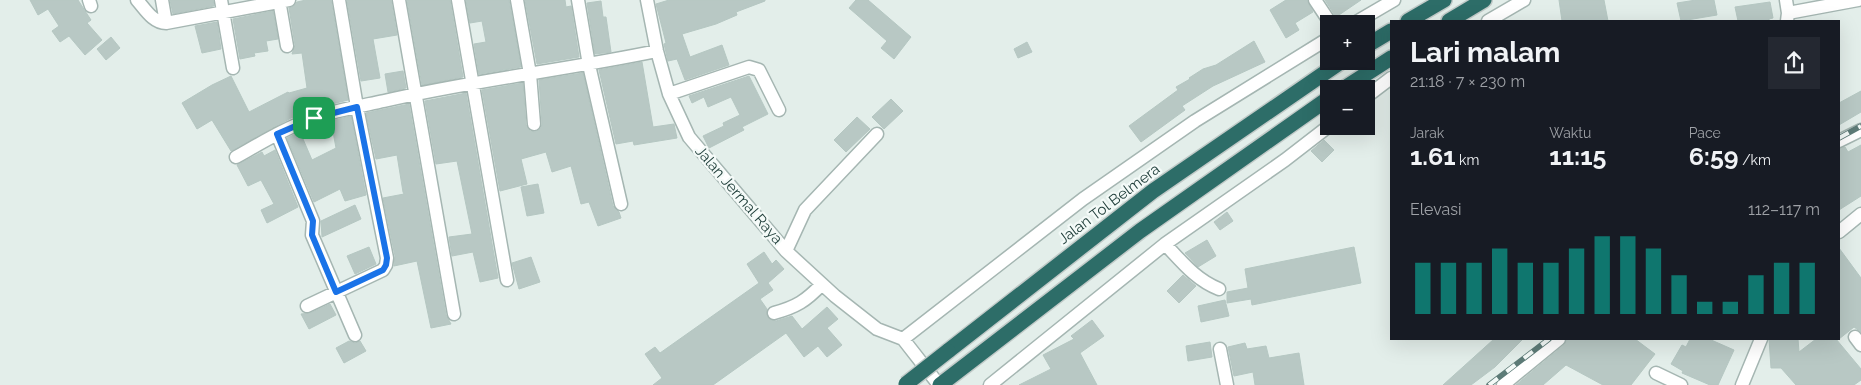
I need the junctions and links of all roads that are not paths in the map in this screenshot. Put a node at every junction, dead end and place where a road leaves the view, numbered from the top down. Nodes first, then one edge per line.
1 (137, 0) edge
2 (162, 0) edge
3 (339, 0) edge
4 (399, 0) edge
5 (458, 0) edge
6 (517, 0) edge
7 (578, 0) edge
8 (647, 0) edge
9 (1314, 0) edge
10 (1394, 0) edge
11 (1444, 0) edge
12 (1484, 0) edge
13 (1524, 0) edge
14 (1858, 0) edge
15 (283, 1) edge
16 (222, 6) edge
17 (1787, 11) edge
18 (1325, 15) edge
19 (1368, 15) edge
20 (1410, 20) edge
21 (1451, 20) edge
22 (1490, 20) edge
23 (166, 23) junction
24 (1390, 32) edge
25 (1375, 41) edge
26 (1320, 44) edge
27 (287, 46) dead end
28 (657, 50) junction
29 (1390, 59) edge
30 (589, 65) junction
31 (233, 68) dead end
32 (1329, 70) edge
33 (530, 74) junction
34 (1390, 79) edge
35 (1357, 80) edge
36 (472, 82) junction
37 (1375, 90) edge
38 (415, 94) junction
39 (669, 94) junction
40 (1320, 104) edge
41 (357, 107) junction
42 (779, 110) dead end
43 (534, 124) dead end
44 (1861, 130) edge
45 (1320, 133) edge
46 (277, 134) junction
47 (877, 134) dead end
48 (1840, 140) edge
49 (236, 157) dead end
50 (621, 204) dead end
51 (1861, 214) edge
52 (1840, 231) edge
53 (1165, 244) junction
54 (786, 251) junction
55 (507, 280) dead end
56 (822, 284) junction
57 (1219, 289) dead end
58 (336, 292) junction
59 (307, 306) dead end
60 (774, 313) dead end
61 (454, 314) dead end
62 (355, 334) dead end
63 (903, 339) junction
64 (1558, 340) edge
65 (1760, 340) edge
66 (1220, 349) dead end
67 (1656, 373) dead end
68 (905, 384) edge
69 (940, 385) edge
70 (990, 385) edge
71 (1227, 385) edge
72 (1503, 385) edge
73 (1681, 385) edge
74 (1742, 385) edge

1 - 23 street
2 - 23 street
3 - 41 street
4 - 38 street
5 - 36 street
6 - 33 street
7 - 30 street
8 - 28 street, Jalan Jermal Raya
9 - 18 street
10 - 19 street
11 - 20 highway
12 - 21 highway
13 - 22 street
14 - 17 street
15 - 16 street
15 - 27 street
16 - 23 street
16 - 31 street
24 - 25 highway
26 - 63 street
28 - 30 street
28 - 39 street, Jalan Jermal Raya
29 - 35 highway
30 - 33 street
30 - 50 street
32 - 68 highway, Jalan Tol Belmera, bridge
33 - 36 street
33 - 43 street
34 - 37 street
36 - 38 street
36 - 55 street
38 - 41 street
38 - 61 street
39 - 42 street
39 - 54 street, Jalan Jermal Raya
40 - 69 highway
41 - 46 street
41 - 58 street
44 - 48 street
45 - 53 street
46 - 49 street
46 - 58 street
47 - 54 street
51 - 52 street
53 - 57 street
53 - 70 street
54 - 56 street, Jalan Jermal Raya
56 - 60 street
56 - 63 street, Jalan Jermal Raya
58 - 59 street
58 - 62 street
63 - 69 street
64 - 72 street
65 - 74 street
66 - 71 street
67 - 73 street

